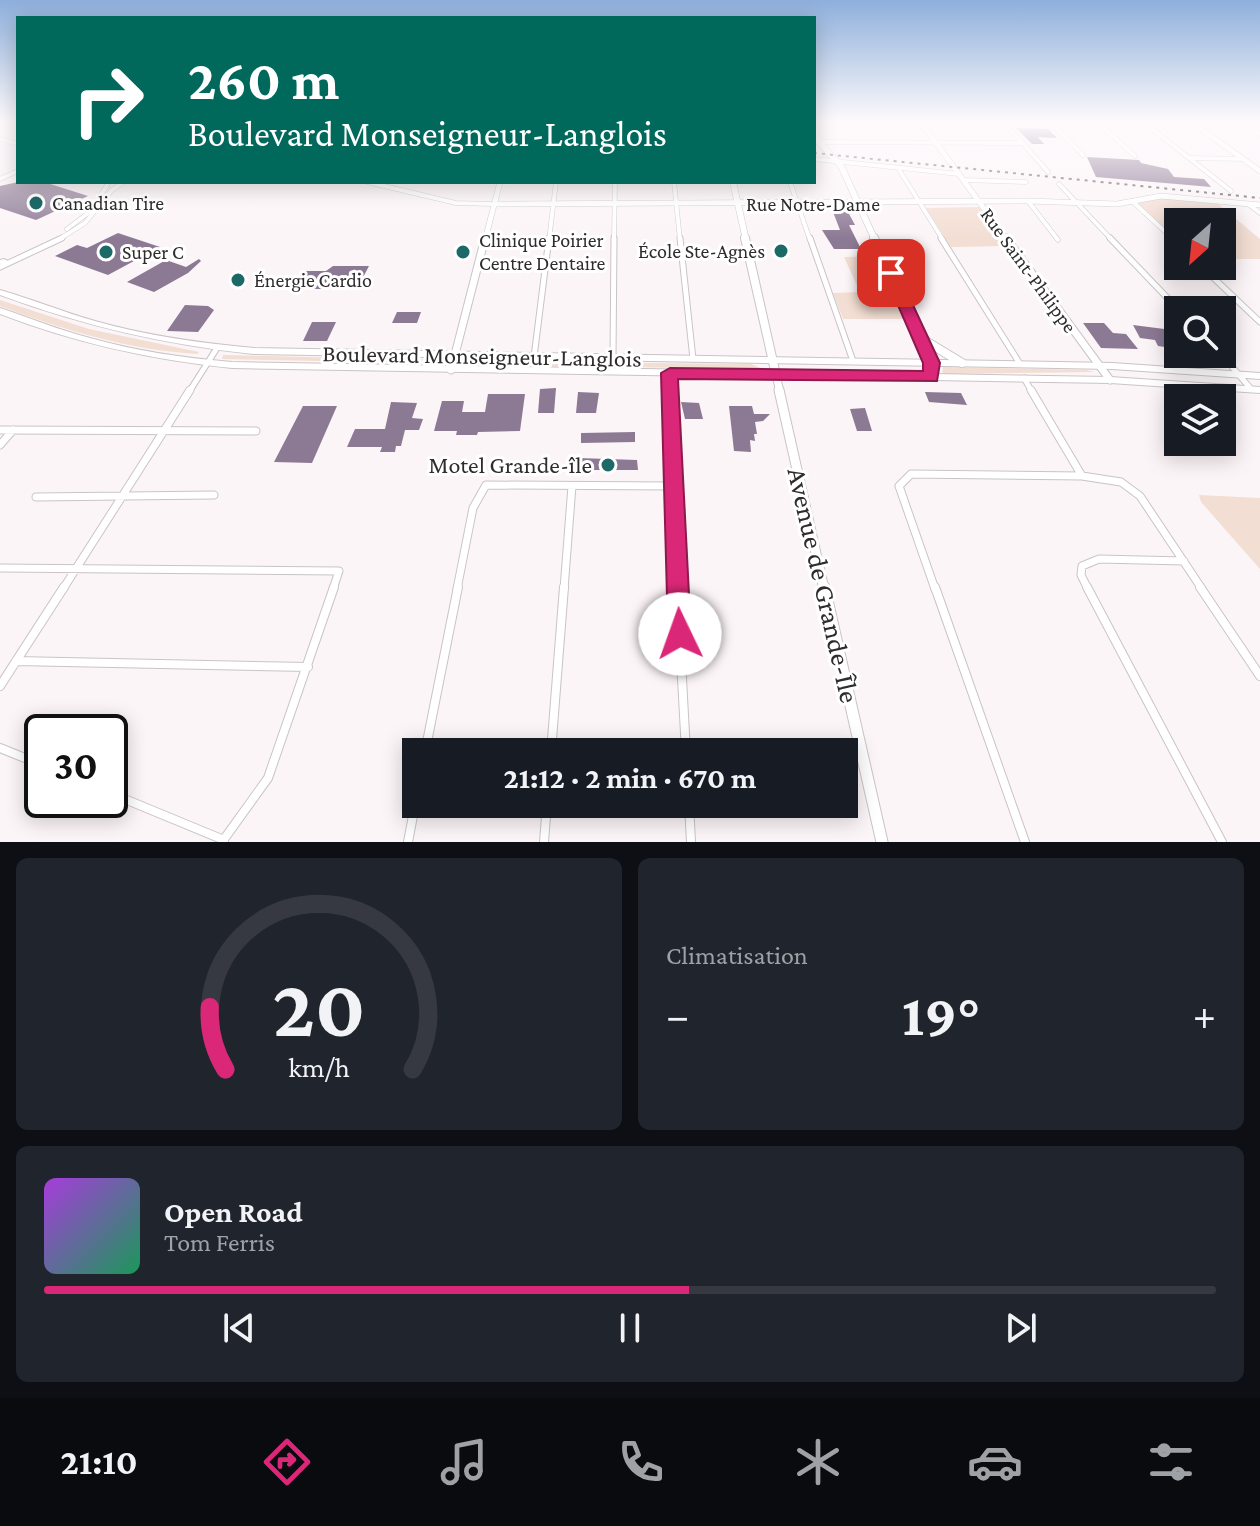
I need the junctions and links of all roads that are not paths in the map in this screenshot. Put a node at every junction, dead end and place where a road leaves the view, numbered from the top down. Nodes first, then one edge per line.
1 (829, 160) edge
2 (949, 160) edge
3 (1038, 160) edge
4 (1191, 160) edge
5 (837, 161) junction
6 (898, 168) junction
7 (1048, 172) dead end
8 (961, 177) junction
9 (1026, 182) dead end
10 (111, 184) edge
11 (121, 184) edge
12 (375, 184) edge
13 (499, 184) edge
14 (556, 184) edge
15 (615, 184) edge
16 (674, 184) edge
17 (733, 184) edge
18 (791, 184) edge
19 (1059, 184) dead end
20 (1231, 191) dead end
21 (979, 201) junction
22 (1028, 201) junction
23 (1132, 201) junction
24 (858, 203) junction
25 (921, 203) junction
26 (1076, 203) junction
27 (493, 204) junction
28 (738, 204) junction
29 (797, 204) junction
30 (1248, 204) junction
31 (553, 205) junction
32 (615, 205) junction
33 (676, 205) junction
34 (1260, 205) edge
35 (1260, 213) edge
36 (1164, 231) edge
37 (1058, 240) dead end
38 (1, 264) edge
39 (1216, 280) edge
40 (0, 292) edge
41 (1166, 296) edge
42 (0, 311) edge
43 (1260, 322) edge
44 (921, 338) junction
45 (217, 348) junction
46 (455, 355) junction
47 (534, 357) junction
48 (613, 358) junction
49 (693, 359) junction
50 (774, 360) junction
51 (853, 361) junction
52 (208, 363) junction
53 (932, 363) junction
54 (962, 363) junction
55 (1020, 364) junction
56 (1100, 365) junction
57 (1234, 368) edge
58 (451, 370) junction
59 (670, 373) junction
60 (1239, 374) junction
61 (776, 375) junction
62 (1260, 376) edge
63 (931, 377) junction
64 (1024, 378) junction
65 (1110, 380) junction
66 (1256, 389) edge
67 (0, 430) edge
68 (13, 430) junction
69 (165, 430) junction
70 (256, 431) dead end
71 (0, 445) edge
72 (1082, 476) junction
73 (572, 486) junction
74 (672, 486) junction
75 (214, 495) dead end
76 (123, 496) junction
77 (36, 497) dead end
78 (1184, 561) junction
79 (0, 568) edge
80 (74, 571) junction
81 (16, 661) junction
82 (308, 667) junction
83 (1260, 676) edge
84 (0, 686) edge
85 (428, 738) edge
86 (552, 738) edge
87 (685, 738) edge
88 (0, 748) edge
89 (24, 758) edge
90 (128, 801) edge
91 (413, 818) edge
92 (546, 818) edge
93 (690, 818) edge
94 (223, 841) edge
95 (408, 842) edge
96 (544, 842) edge
97 (691, 842) edge
98 (882, 842) edge
99 (1025, 842) edge
100 (1222, 842) edge

1 - 5 street
2 - 8 street, Rue Saint-Philippe
3 - 7 street
4 - 20 street
5 - 6 street
5 - 24 main road
6 - 8 street
6 - 25 street
8 - 9 street
8 - 21 street, Rue Saint-Philippe
10 - 38 street
11 - 38 street
12 - 27 street, Rue Notre-Dame
13 - 27 street
14 - 31 street
15 - 32 street
16 - 33 street
17 - 28 main road
18 - 29 street
19 - 26 street
21 - 22 street, Rue Notre-Dame
21 - 25 street, Rue Notre-Dame
21 - 56 street, Rue Saint-Philippe
22 - 26 street, Rue Notre-Dame
22 - 37 street
23 - 26 street, Rue Notre-Dame
23 - 30 street, Rue Notre-Dame
23 - 36 street
24 - 25 street, Rue Notre-Dame
24 - 29 street, Rue Notre-Dame
24 - 44 main road
25 - 55 street
26 - 41 street
27 - 31 street, Rue Notre-Dame
27 - 46 street
28 - 29 street, Rue Notre-Dame
28 - 33 street, Rue Notre-Dame
28 - 50 main road
29 - 51 street
30 - 34 street, Rue Notre-Dame
30 - 35 street
31 - 32 street, Rue Notre-Dame
31 - 47 street
32 - 33 street, Rue Notre-Dame
32 - 48 street
33 - 49 street
39 - 43 street
40 - 45 highway, Boulevard Monseigneur-Langlois
42 - 52 highway, Boulevard Monseigneur-Langlois
44 - 53 main road
44 - 54 main road
45 - 46 highway, Boulevard Monseigneur-Langlois
45 - 52 street
46 - 47 highway, Boulevard Monseigneur-Langlois
46 - 58 street
47 - 48 highway, Boulevard Monseigneur-Langlois
48 - 49 highway, Boulevard Monseigneur-Langlois
49 - 50 highway, Boulevard Monseigneur-Langlois
50 - 51 highway, Boulevard Monseigneur-Langlois
50 - 61 main road
51 - 53 highway, Boulevard Monseigneur-Langlois
52 - 58 highway, Boulevard Monseigneur-Langlois
52 - 69 street
53 - 54 highway, Boulevard Monseigneur-Langlois
53 - 63 main road
54 - 55 highway, Boulevard Monseigneur-Langlois
55 - 56 highway, Boulevard Monseigneur-Langlois
56 - 60 highway, Boulevard Monseigneur-Langlois
56 - 65 street, Rue Saint-Philippe
57 - 60 street
58 - 59 highway, Boulevard Monseigneur-Langlois
59 - 61 highway, Boulevard Monseigneur-Langlois
59 - 74 street
60 - 62 highway, Boulevard Monseigneur-Langlois
60 - 66 street
61 - 63 highway, Boulevard Monseigneur-Langlois
61 - 98 street, Avenue de Grande-Île
63 - 64 highway, Boulevard Monseigneur-Langlois
64 - 65 highway, Boulevard Monseigneur-Langlois
64 - 72 street
65 - 66 highway, Boulevard Monseigneur-Langlois
67 - 68 street
68 - 69 street
68 - 71 street
69 - 70 street
69 - 76 street
72 - 78 street
72 - 99 street
73 - 74 street
73 - 85 street
73 - 86 street
74 - 87 street
75 - 76 street
76 - 77 street
76 - 80 street
78 - 83 street
78 - 100 street
79 - 80 street
80 - 81 street
80 - 82 street
81 - 82 street
81 - 84 street
82 - 94 street
88 - 89 street
90 - 94 street
91 - 95 street
92 - 96 street
93 - 97 street

